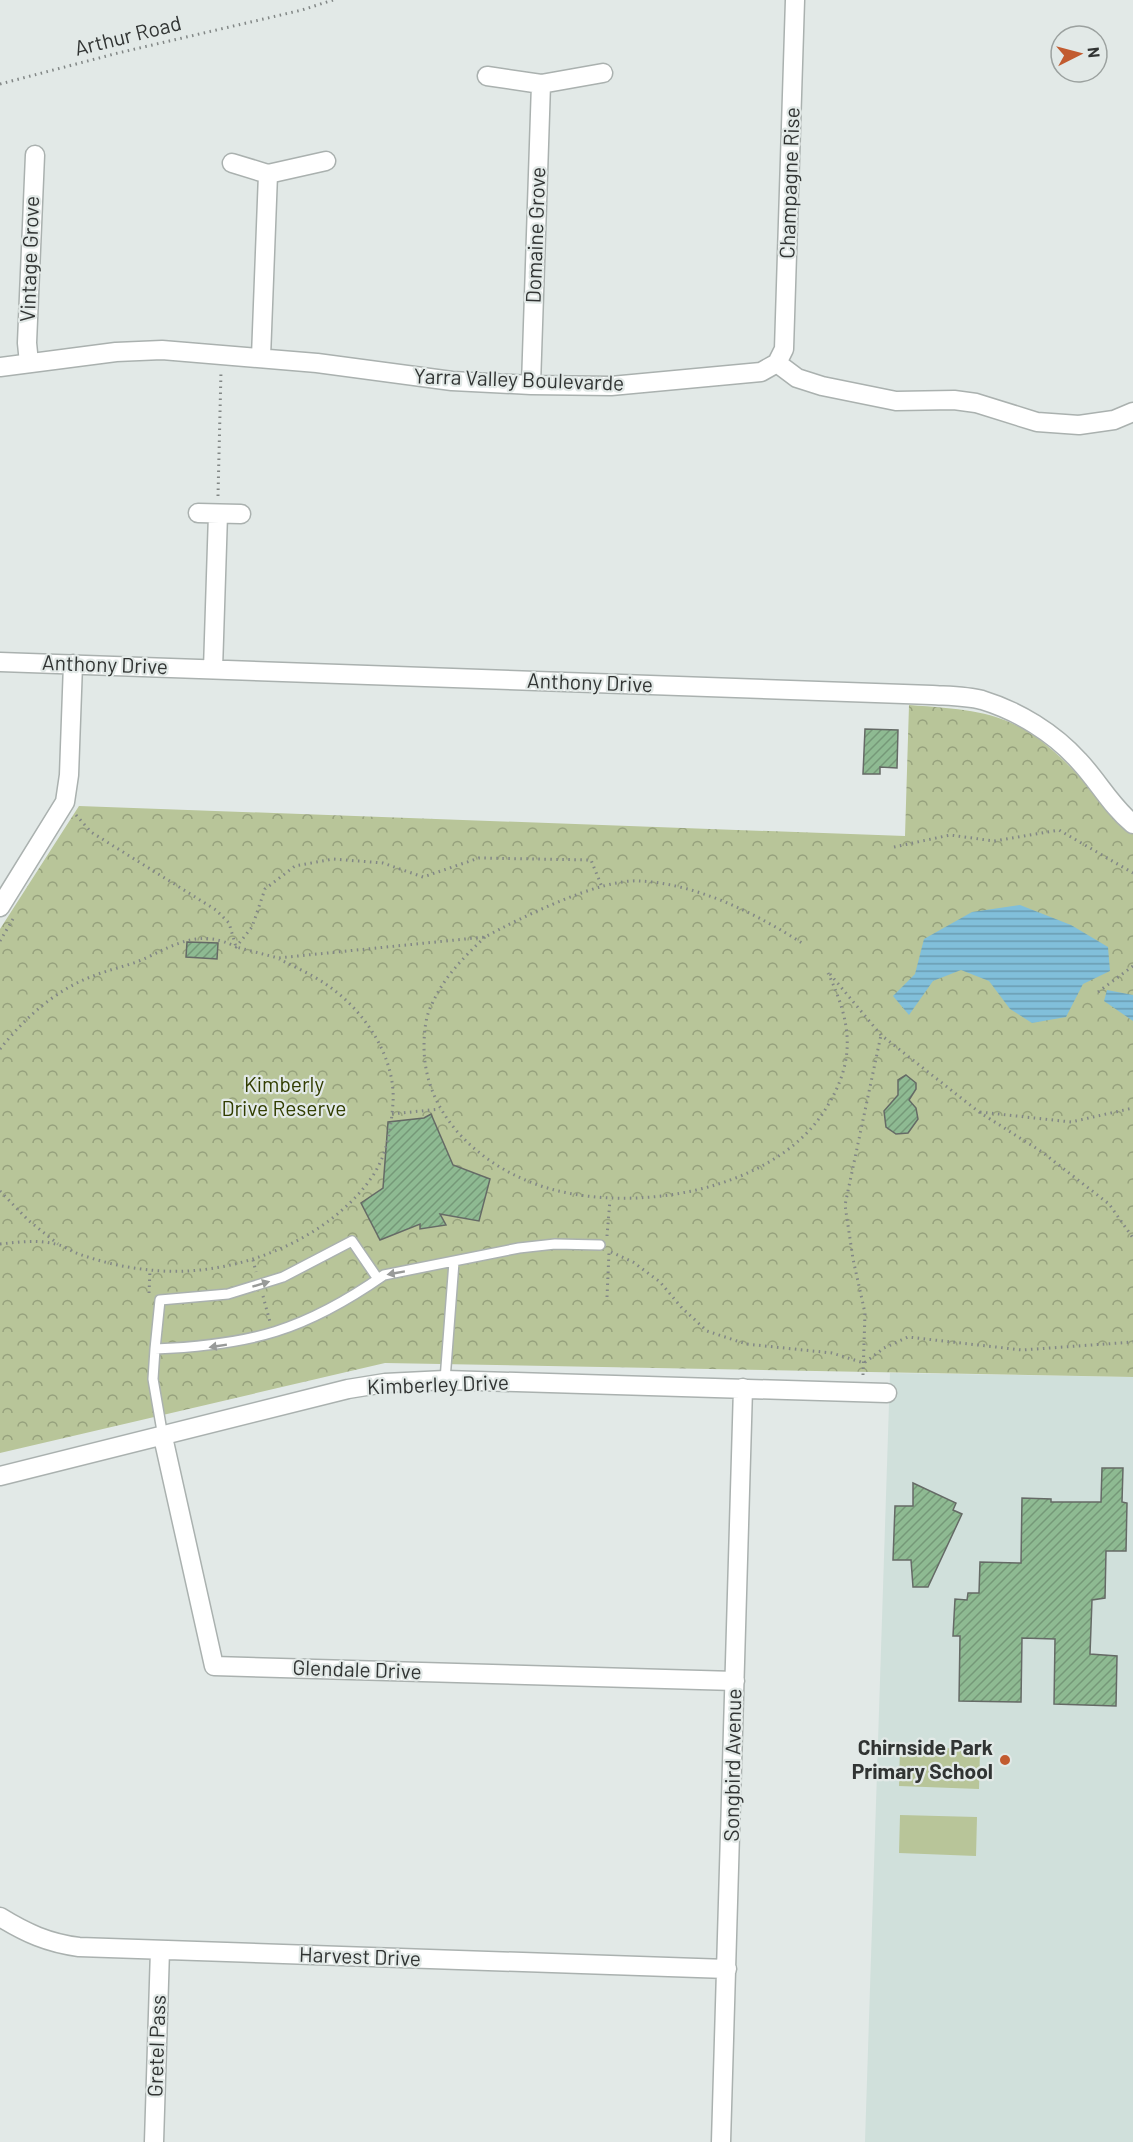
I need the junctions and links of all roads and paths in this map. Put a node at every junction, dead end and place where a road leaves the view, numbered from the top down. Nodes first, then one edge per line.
1 (333, 0) edge
2 (795, 0) edge
3 (603, 73) dead end
4 (487, 76) dead end
5 (0, 84) edge
6 (541, 84) junction
7 (35, 155) dead end
8 (326, 161) dead end
9 (232, 163) dead end
10 (268, 174) junction
11 (222, 354) junction
12 (261, 357) junction
13 (29, 363) junction
14 (777, 363) junction
15 (0, 367) edge
16 (531, 385) junction
17 (1133, 412) edge
18 (198, 513) dead end
19 (218, 514) junction
20 (241, 514) dead end
21 (0, 662) edge
22 (73, 664) junction
23 (213, 669) junction
24 (64, 802) junction
25 (1133, 824) edge
26 (894, 847) dead end
27 (1133, 873) edge
28 (602, 887) junction
29 (0, 907) edge
30 (485, 937) junction
31 (802, 943) dead end
32 (236, 947) junction
33 (278, 958) junction
34 (1133, 966) edge
35 (1098, 992) dead end
36 (881, 1035) junction
37 (0, 1049) edge
38 (1133, 1108) edge
39 (440, 1109) junction
40 (979, 1112) junction
41 (392, 1114) junction
42 (0, 1191) edge
43 (610, 1200) junction
44 (1133, 1238) edge
45 (0, 1244) edge
46 (59, 1245) junction
47 (605, 1247) junction
48 (454, 1262) junction
49 (378, 1279) junction
50 (607, 1297) dead end
51 (1133, 1342) edge
52 (155, 1349) junction
53 (864, 1363) junction
54 (445, 1380) junction
55 (743, 1388) junction
56 (862, 1392) junction
57 (887, 1393) dead end
58 (163, 1437) junction
59 (0, 1476) edge
60 (735, 1681) junction
61 (0, 1917) edge
62 (160, 1950) junction
63 (727, 1969) junction
64 (154, 2142) edge
65 (721, 2142) edge

1 - 5 path, Arthur Road
2 - 14 street, Champagne Rise
3 - 6 street
4 - 6 street
6 - 16 street, Domaine Grove
7 - 13 street, Vintage Grove
8 - 10 street
9 - 10 street
10 - 12 street
11 - 12 street, Yarra Valley Boulevarde
11 - 13 street, Yarra Valley Boulevarde
11 - 19 path
12 - 16 street, Yarra Valley Boulevarde
13 - 15 street, Yarra Valley Boulevarde
14 - 16 street, Yarra Valley Boulevarde
14 - 17 street
18 - 19 street
19 - 20 street
19 - 23 street
21 - 22 street, Anthony Drive
22 - 23 street, Anthony Drive
22 - 24 street
23 - 25 street, Anthony Drive
24 - 29 street
24 - 32 path
26 - 27 path
28 - 30 path
28 - 31 path
28 - 32 path
30 - 33 path
30 - 39 path
32 - 33 path
32 - 37 path
33 - 41 path
34 - 35 path
36 - 40 path
36 - 43 path
36 - 53 path
38 - 40 path
39 - 41 path
39 - 43 path
40 - 44 path
41 - 46 path
42 - 46 path
43 - 47 path
45 - 46 path
47 - 48 lane
47 - 50 path
47 - 53 path
48 -> 49 lane
48 - 54 lane
49 -> 52 lane
52 -> 49 lane
51 - 53 path
52 - 58 lane
53 - 56 path
54 - 55 street, Kimberley Drive
54 - 58 street, Kimberley Drive
55 - 56 street, Kimberley Drive
55 - 60 street, Songbird Avenue
56 - 57 street, Kimberley Drive
58 - 59 street, Kimberley Drive
58 - 60 street, Glendale Drive
60 - 63 street, Songbird Avenue
61 - 62 street, Harvest Drive
62 - 63 street, Harvest Drive
62 - 64 street, Gretel Pass
63 - 65 street, Songbird Avenue

